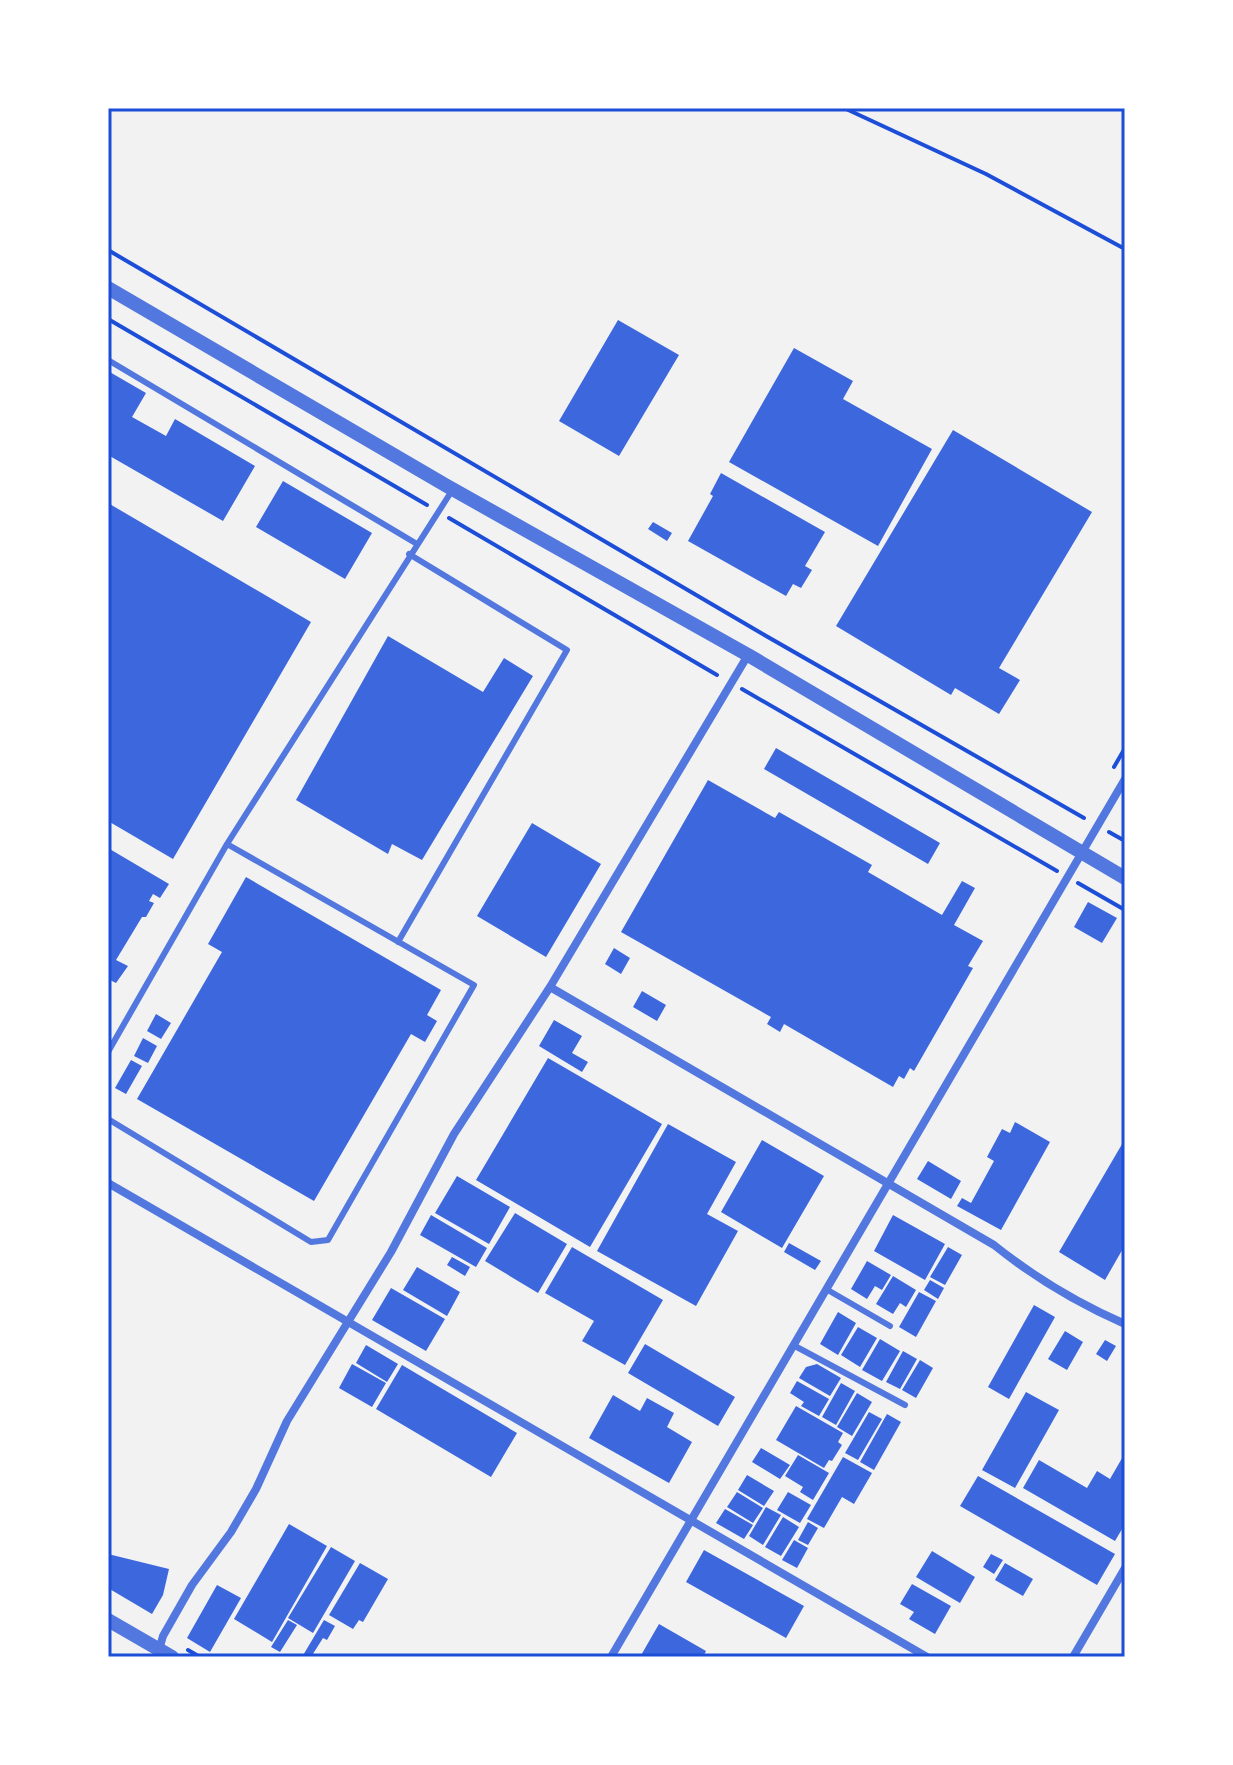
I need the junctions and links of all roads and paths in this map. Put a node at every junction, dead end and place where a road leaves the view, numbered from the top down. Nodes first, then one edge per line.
1 (844, 108) edge
2 (1125, 249) edge
3 (108, 250) edge
4 (108, 288) edge
5 (108, 319) edge
6 (108, 360) edge
7 (453, 489) junction
8 (439, 512) junction
9 (417, 544) junction
10 (409, 554) junction
11 (748, 655) junction
12 (731, 683) junction
13 (1125, 779) edge
14 (1098, 825) junction
15 (1125, 841) edge
16 (227, 844) junction
17 (1082, 853) junction
18 (1068, 877) junction
19 (1125, 878) edge
20 (1125, 910) edge
21 (398, 942) junction
22 (550, 987) junction
23 (108, 1052) edge
24 (108, 1119) edge
25 (108, 1183) edge
26 (889, 1183) junction
27 (826, 1289) junction
28 (348, 1321) junction
29 (1125, 1324) edge
30 (890, 1326) dead end
31 (793, 1345) junction
32 (905, 1405) dead end
33 (689, 1520) junction
34 (1125, 1568) edge
35 (108, 1620) edge
36 (164, 1655) edge
37 (611, 1657) edge
38 (927, 1657) edge
39 (1073, 1657) edge

1 - 2 path
3 - 14 path
4 - 7 street
5 - 8 path
6 - 9 lane
7 - 8 lane
7 - 11 street
8 - 9 lane
8 - 12 path
9 - 10 lane
10 - 16 lane
10 - 21 lane
11 - 12 street
11 - 17 street
12 - 18 path
12 - 22 street
13 - 14 street
14 - 15 path
14 - 17 street
16 - 21 lane
16 - 23 lane
17 - 18 street
17 - 19 street
18 - 20 path
18 - 26 street
21 - 24 lane
22 - 26 street
22 - 28 street
25 - 28 street
26 - 27 street
26 - 29 street
27 - 30 lane
27 - 31 street
28 - 33 street
28 - 36 street
31 - 32 lane
31 - 33 street
33 - 37 street
33 - 38 street
34 - 39 street
35 - 36 street

